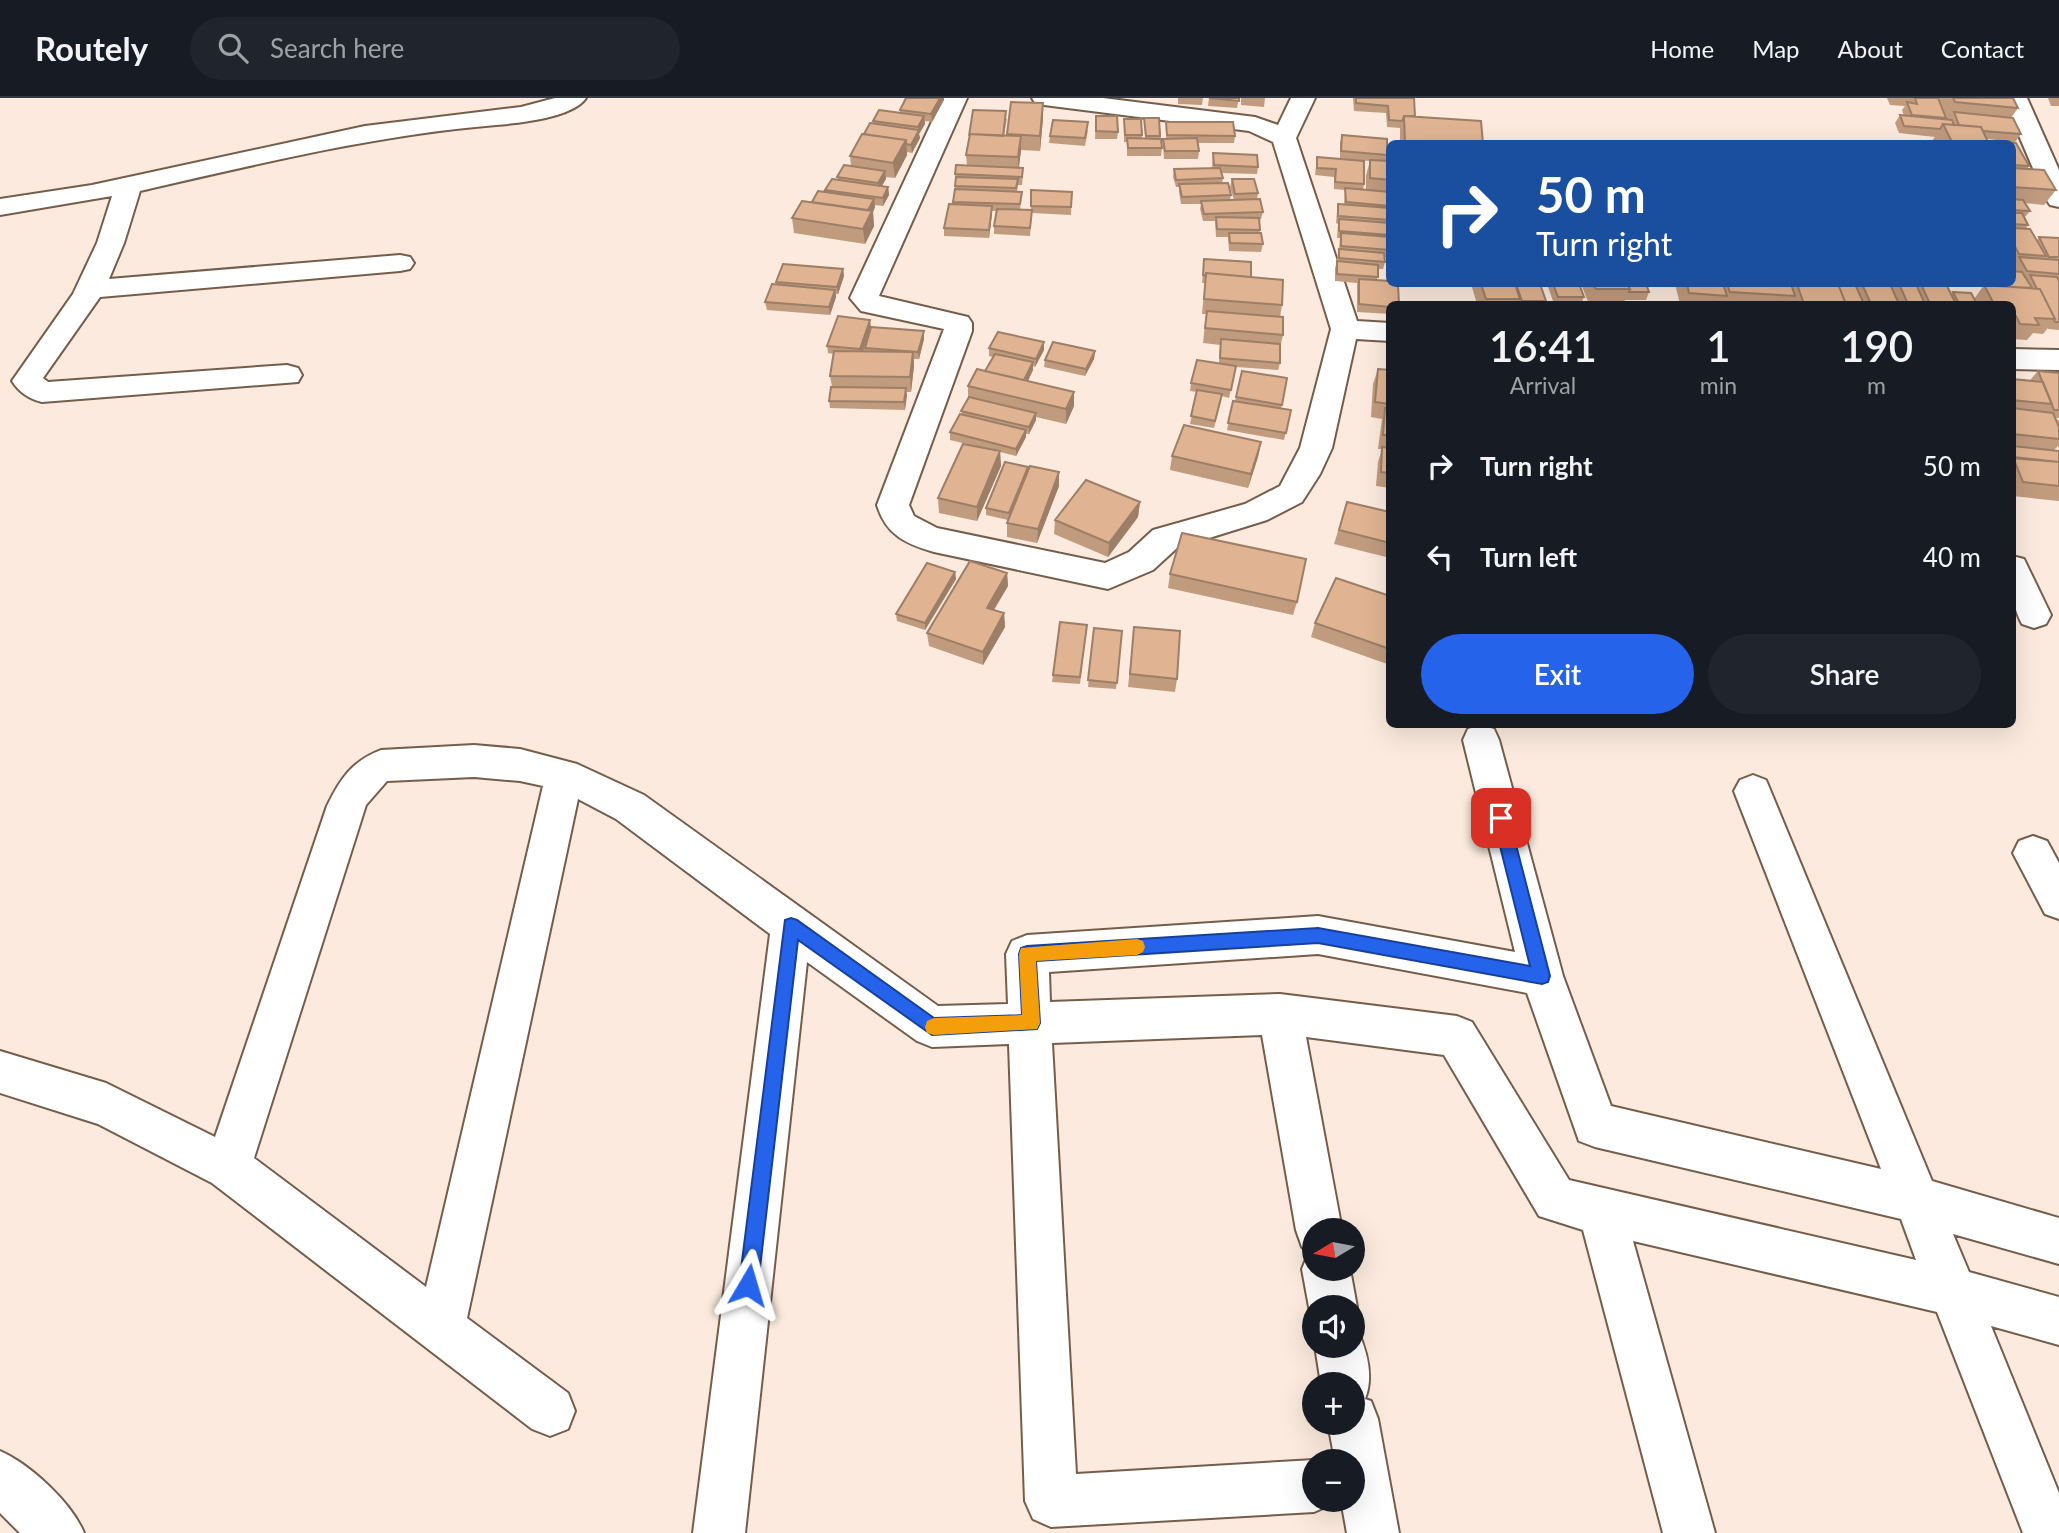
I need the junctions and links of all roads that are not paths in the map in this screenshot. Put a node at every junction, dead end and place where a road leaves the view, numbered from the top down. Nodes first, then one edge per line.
1 (574, 98) edge
2 (955, 98) edge
3 (1044, 98) edge
4 (1303, 98) edge
5 (2015, 98) edge
6 (1078, 100) edge
7 (1284, 138) junction
8 (128, 185) junction
9 (2059, 199) edge
10 (0, 207) edge
11 (400, 263) dead end
12 (90, 289) junction
13 (1345, 329) junction
14 (1386, 331) edge
15 (2016, 359) edge
16 (2059, 360) edge
17 (287, 375) dead end
18 (2016, 577) edge
19 (2034, 615) dead end
20 (1480, 740) dead end
21 (564, 775) junction
22 (1753, 791) dead end
23 (2033, 853) dead end
24 (2059, 901) edge
25 (791, 926) junction
26 (1542, 976) junction
27 (1280, 1014) junction
28 (1031, 1023) junction
29 (1, 1073) edge
30 (228, 1167) junction
31 (1916, 1200) junction
32 (1601, 1211) junction
33 (1317, 1218) edge
34 (2059, 1241) edge
35 (1953, 1292) junction
36 (2059, 1321) edge
37 (441, 1328) junction
38 (550, 1411) dead end
39 (0, 1477) edge
40 (1302, 1487) edge
41 (1365, 1505) edge
42 (58, 1533) edge
43 (719, 1533) edge
44 (1373, 1533) edge
45 (1689, 1533) edge
46 (2049, 1533) edge

1 - 8 street
2 - 13 street
3 - 6 street
4 - 7 street
5 - 9 street
6 - 7 street
7 - 13 street
8 - 10 street
8 - 12 street
11 - 12 street
12 - 17 street
13 - 14 street
15 - 16 street
18 - 19 street
20 - 26 street
21 - 25 street
21 - 30 street
21 - 37 street
22 - 31 street
23 - 24 street
25 - 28 street
25 - 43 street
26 - 28 street
26 - 31 street
27 - 28 street
27 - 32 street
27 - 33 street
28 - 40 street
29 - 30 street
30 - 37 street
31 - 34 street
31 - 35 street
32 - 35 street
32 - 45 street
35 - 36 street
35 - 46 street
37 - 38 street
39 - 42 street
41 - 44 street

